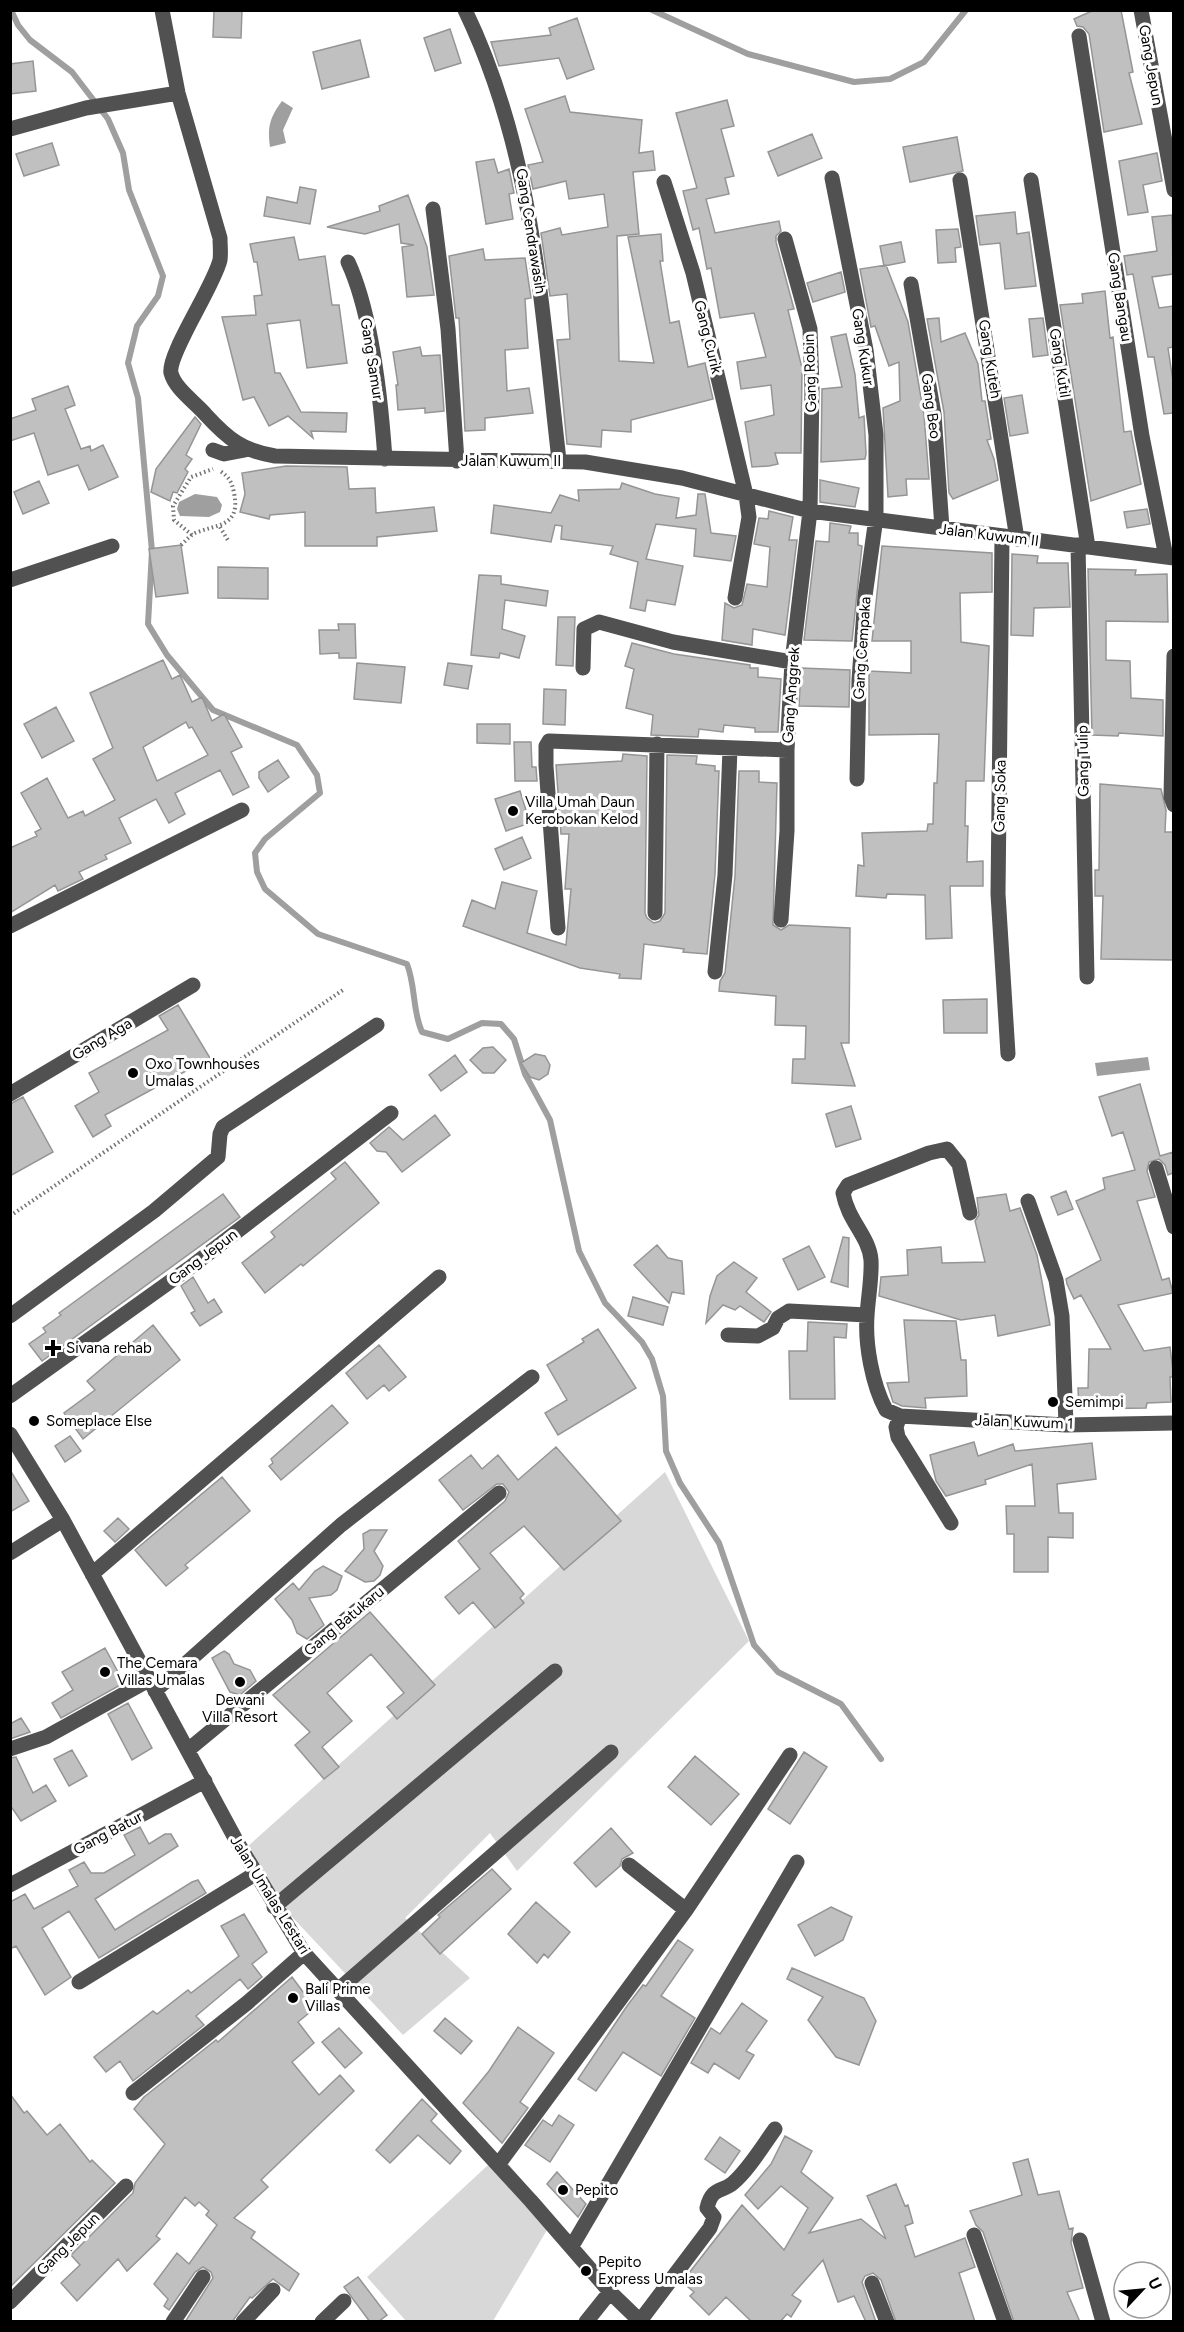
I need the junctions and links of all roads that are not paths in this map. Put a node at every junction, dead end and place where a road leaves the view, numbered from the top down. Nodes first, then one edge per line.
1 (162, 10) edge
2 (465, 10) edge
3 (1142, 10) edge
4 (1079, 36) dead end
5 (178, 93) junction
6 (10, 129) edge
7 (832, 178) dead end
8 (960, 180) dead end
9 (1031, 180) dead end
10 (664, 182) dead end
11 (1173, 190) edge
12 (433, 208) dead end
13 (785, 238) dead end
14 (348, 262) dead end
15 (910, 284) dead end
16 (213, 450) dead end
17 (245, 450) junction
18 (385, 459) junction
19 (559, 460) junction
20 (457, 461) junction
21 (746, 495) junction
22 (810, 511) junction
23 (876, 518) junction
24 (942, 528) junction
25 (1009, 538) junction
26 (112, 546) dead end
27 (1083, 546) junction
28 (1170, 557) edge
29 (10, 580) edge
30 (735, 598) dead end
31 (1173, 656) edge
32 (792, 662) junction
33 (583, 668) dead end
34 (657, 744) junction
35 (730, 749) junction
36 (787, 750) junction
37 (857, 779) dead end
38 (1173, 805) edge
39 (242, 810) dead end
40 (655, 913) dead end
41 (781, 920) dead end
42 (10, 926) edge
43 (558, 928) dead end
44 (715, 972) dead end
45 (1087, 977) dead end
46 (193, 986) dead end
47 (377, 1025) dead end
48 (1008, 1054) dead end
49 (10, 1094) edge
50 (391, 1113) dead end
51 (1156, 1168) dead end
52 (1028, 1201) dead end
53 (970, 1214) dead end
54 (1173, 1227) edge
55 (439, 1277) dead end
56 (867, 1315) junction
57 (10, 1316) edge
58 (728, 1335) dead end
59 (532, 1377) dead end
60 (10, 1396) edge
61 (900, 1416) junction
62 (1173, 1423) edge
63 (1066, 1425) junction
64 (10, 1434) edge
65 (17, 1457) edge
66 (499, 1493) dead end
67 (63, 1520) junction
68 (951, 1523) dead end
69 (10, 1553) edge
70 (92, 1574) junction
71 (555, 1671) dead end
72 (152, 1685) junction
73 (10, 1749) edge
74 (188, 1750) junction
75 (611, 1752) dead end
76 (790, 1755) dead end
77 (204, 1781) junction
78 (797, 1862) dead end
79 (628, 1865) dead end
80 (255, 1874) junction
81 (10, 1885) edge
82 (274, 1907) junction
83 (686, 1910) junction
84 (304, 1953) junction
85 (79, 1982) dead end
86 (338, 1990) junction
87 (133, 2093) dead end
88 (775, 2129) dead end
89 (498, 2164) junction
90 (126, 2186) dead end
91 (974, 2235) dead end
92 (1080, 2240) dead end
93 (572, 2246) junction
94 (203, 2277) dead end
95 (872, 2283) dead end
96 (273, 2290) dead end
97 (609, 2292) junction
98 (344, 2301) dead end
99 (10, 2302) edge
100 (641, 2321) edge
101 (173, 2322) edge
102 (243, 2322) edge
103 (322, 2322) edge
104 (586, 2322) edge
105 (887, 2322) edge
106 (1005, 2322) edge
107 (1103, 2322) edge

1 - 5 street
2 - 19 street, Gang Cendrawasih
3 - 11 street, Gang Jepun
4 - 28 street, Gang Bangau
5 - 6 street
5 - 17 street, Jalan Kuwum II
7 - 23 street, Gang Kukur
8 - 25 street, Gang Kuteh
9 - 27 street, Gang Kutil
10 - 21 street, Gang Curik
12 - 20 street
13 - 22 street, Gang Robin
14 - 18 street, Gang Samur
15 - 24 street, Gang Beo
16 - 17 street
17 - 18 street, Jalan Kuwum II
18 - 20 street, Jalan Kuwum II
19 - 20 street, Jalan Kuwum II
19 - 21 street, Jalan Kuwum II
21 - 22 street, Jalan Kuwum II
21 - 30 street, Gang Curik
22 - 23 street, Jalan Kuwum II
22 - 32 street, Gang Anggrek
23 - 24 street, Jalan Kuwum II
23 - 37 street, Gang Cempaka
24 - 25 street, Jalan Kuwum II
25 - 27 street, Jalan Kuwum II
25 - 48 street, Gang Soka
26 - 29 street
27 - 28 street, Jalan Kuwum II
27 - 45 street, Gang Tulip
31 - 38 street
32 - 33 street
32 - 36 street, Gang Anggrek
34 - 35 street, Gang Anggrek
34 - 40 street
34 - 43 street, Gang Anggrek
35 - 36 street, Gang Anggrek
35 - 44 street
36 - 41 street
39 - 42 street
46 - 49 street, Gang Aga
47 - 57 street
50 - 60 street, Gang Jepun
51 - 54 street
52 - 63 street
53 - 56 street
55 - 70 street
56 - 58 street
56 - 61 street
59 - 72 street
61 - 63 street, Jalan Kuwum 1
61 - 68 street
62 - 63 street, Jalan Kuwum 1
64 - 65 street, Jalan Umalas Lestari
65 - 67 street, Jalan Umalas Lestari
66 - 74 street, Gang Batukaru
67 - 69 street
67 - 70 street, Jalan Umalas Lestari
70 - 72 street, Jalan Umalas Lestari
71 - 82 street
72 - 73 street
72 - 74 street, Jalan Umalas Lestari
74 - 77 street, Jalan Umalas Lestari
75 - 86 street
76 - 83 street
77 - 80 street, Jalan Umalas Lestari
77 - 81 street, Gang Batur
78 - 93 street
79 - 83 street
80 - 82 street, Jalan Umalas Lestari
80 - 85 street
82 - 84 street, Jalan Umalas Lestari
83 - 89 street
84 - 86 street, Jalan Umalas Lestari
84 - 87 street
86 - 89 street, Jalan Umalas Lestari
88 - 100 street
89 - 93 street, Jalan Umalas Lestari
90 - 99 street, Gang Jepun
91 - 106 street
92 - 107 street
93 - 97 street, Jalan Umalas Lestari
94 - 101 street
95 - 105 street
96 - 102 street
97 - 100 street, Jalan Umalas Lestari
97 - 104 street
98 - 103 street

